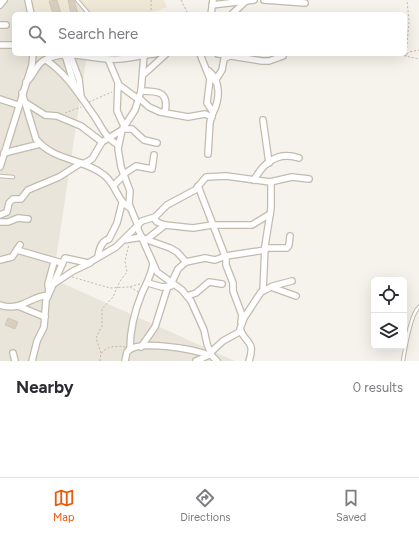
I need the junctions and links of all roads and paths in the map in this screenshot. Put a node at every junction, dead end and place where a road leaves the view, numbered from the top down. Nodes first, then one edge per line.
1 (4, 0) edge
2 (28, 0) edge
3 (77, 0) edge
4 (150, 0) edge
5 (182, 0) edge
6 (246, 0) edge
7 (253, 0) edge
8 (264, 0) edge
9 (407, 0) edge
10 (213, 3) edge
11 (230, 3) junction
12 (305, 3) dead end
13 (0, 5) edge
14 (31, 12) edge
15 (87, 12) edge
16 (151, 12) edge
17 (187, 12) edge
18 (231, 12) edge
19 (233, 12) edge
20 (407, 39) edge
21 (0, 45) edge
22 (12, 45) edge
23 (419, 50) edge
24 (407, 55) edge
25 (32, 56) edge
26 (64, 56) edge
27 (68, 56) edge
28 (68, 56) edge
29 (81, 56) edge
30 (132, 56) edge
31 (144, 56) edge
32 (164, 56) edge
33 (201, 56) edge
34 (229, 56) edge
35 (233, 56) edge
36 (283, 56) dead end
37 (406, 56) edge
38 (107, 58) edge
39 (419, 59) edge
40 (46, 60) junction
41 (207, 70) junction
42 (144, 74) junction
43 (215, 81) junction
44 (26, 82) junction
45 (118, 84) junction
46 (76, 91) junction
47 (118, 92) junction
48 (22, 93) junction
49 (140, 95) junction
50 (0, 99) edge
51 (26, 103) junction
52 (84, 103) junction
53 (18, 105) junction
54 (165, 112) junction
55 (213, 115) junction
56 (59, 116) junction
57 (263, 120) dead end
58 (123, 128) junction
59 (108, 138) junction
60 (102, 142) junction
61 (157, 143) dead end
62 (40, 144) junction
63 (118, 145) junction
64 (3, 149) edge
65 (208, 154) dead end
66 (154, 155) dead end
67 (300, 158) dead end
68 (269, 163) junction
69 (82, 164) junction
70 (0, 167) edge
71 (124, 175) junction
72 (0, 176) edge
73 (13, 177) dead end
74 (309, 179) dead end
75 (254, 180) junction
76 (271, 182) junction
77 (114, 185) junction
78 (198, 186) junction
79 (122, 202) junction
80 (130, 208) junction
81 (270, 214) junction
82 (0, 215) edge
83 (154, 218) junction
84 (28, 219) dead end
85 (0, 222) edge
86 (165, 225) junction
87 (212, 225) junction
88 (137, 226) junction
89 (290, 236) dead end
90 (129, 238) junction
91 (144, 238) junction
92 (123, 240) junction
93 (265, 249) junction
94 (225, 256) junction
95 (98, 257) junction
96 (0, 260) edge
97 (54, 262) junction
98 (92, 262) junction
99 (186, 262) junction
100 (62, 263) junction
101 (153, 263) junction
102 (178, 270) junction
103 (66, 275) junction
104 (163, 277) junction
105 (292, 281) dead end
106 (54, 283) junction
107 (148, 284) junction
108 (222, 284) dead end
109 (172, 285) junction
110 (117, 287) junction
111 (130, 287) junction
112 (271, 287) junction
113 (263, 291) junction
114 (142, 293) junction
115 (49, 294) junction
116 (187, 296) junction
117 (296, 296) dead end
118 (0, 305) edge
119 (18, 306) junction
120 (419, 307) edge
121 (240, 308) junction
122 (248, 313) junction
123 (45, 317) junction
124 (241, 328) junction
125 (141, 347) junction
126 (130, 348) junction
127 (13, 353) dead end
128 (101, 353) junction
129 (210, 354) junction
130 (15, 361) edge
131 (32, 361) edge
132 (100, 361) edge
133 (125, 361) edge
134 (196, 361) edge
135 (217, 361) edge
136 (249, 361) edge
137 (403, 361) edge

1 - 13 street
2 - 14 street
3 - 15 lane
4 - 16 path
5 - 17 path
6 - 7 street
6 - 11 street
6 - 19 street
8 - 12 street
9 - 20 path
10 - 11 street
11 - 18 street
21 - 22 street
23 - 24 path
25 - 44 street
26 - 40 street
27 - 46 street
28 - 52 street
29 - 38 street
30 - 38 street
31 - 42 street
32 - 42 street
33 - 41 street
34 - 43 street
35 - 36 street
37 - 39 path
38 - 45 street
40 - 44 street
40 - 46 street
41 - 43 street
41 - 55 street
42 - 49 street
43 - 55 street
44 - 48 street
45 - 47 street
45 - 49 street
46 - 52 street
47 - 52 path
47 - 58 street
48 - 51 street
48 - 53 street
49 - 54 street
49 - 54 street
49 - 58 street
50 - 53 street
51 - 56 street
51 - 62 street
52 - 56 path
52 - 59 street
53 - 64 street
54 - 55 street
55 - 65 street
56 - 60 street
57 - 68 street
58 - 59 street
58 - 61 street
58 - 63 street
59 - 60 street
59 - 63 street
60 - 69 street
62 - 64 street
62 - 69 street
63 - 71 street
64 - 70 street
66 - 71 street
67 - 68 street
68 - 75 street
69 - 77 street
69 - 82 street
71 - 77 street
71 - 80 street
72 - 73 lane
74 - 76 street
75 - 76 street
75 - 78 street
76 - 81 street
77 - 79 street
78 - 83 street
78 - 87 street
79 - 80 street
79 - 95 street
80 - 88 street
81 - 87 street
81 - 93 street
83 - 86 street
83 - 88 street
84 - 85 street
86 - 87 street
86 - 91 street
87 - 94 street
88 - 91 street
88 - 92 street
89 - 93 street
90 - 91 street
90 - 92 street
90 - 110 path
91 - 99 street
91 - 101 street
92 - 95 street
93 - 94 street
93 - 113 street
94 - 99 street
94 - 121 street
95 - 98 street
96 - 97 street
97 - 100 street
97 - 115 street
98 - 100 street
98 - 103 street
99 - 102 street
100 - 106 street
101 - 104 street
101 - 107 street
102 - 104 street
102 - 109 street
103 - 106 street
103 - 110 path
104 - 109 street
105 - 112 street
106 - 115 street
107 - 109 street
107 - 111 path
107 - 114 street
108 - 116 street
109 - 116 street
109 - 125 street
110 - 111 path
110 - 128 path
111 - 114 path
112 - 113 street
112 - 117 street
113 - 122 street
114 - 126 street
115 - 119 street
115 - 123 street
116 - 129 street
118 - 119 street
119 - 123 street
120 - 137 lane
121 - 122 street
121 - 124 street
122 - 124 street
123 - 131 street
124 - 129 street
124 - 136 street
125 - 126 street
125 - 129 street
126 - 128 path
126 - 133 street
127 - 130 street
128 - 132 path
129 - 134 street
129 - 135 street

